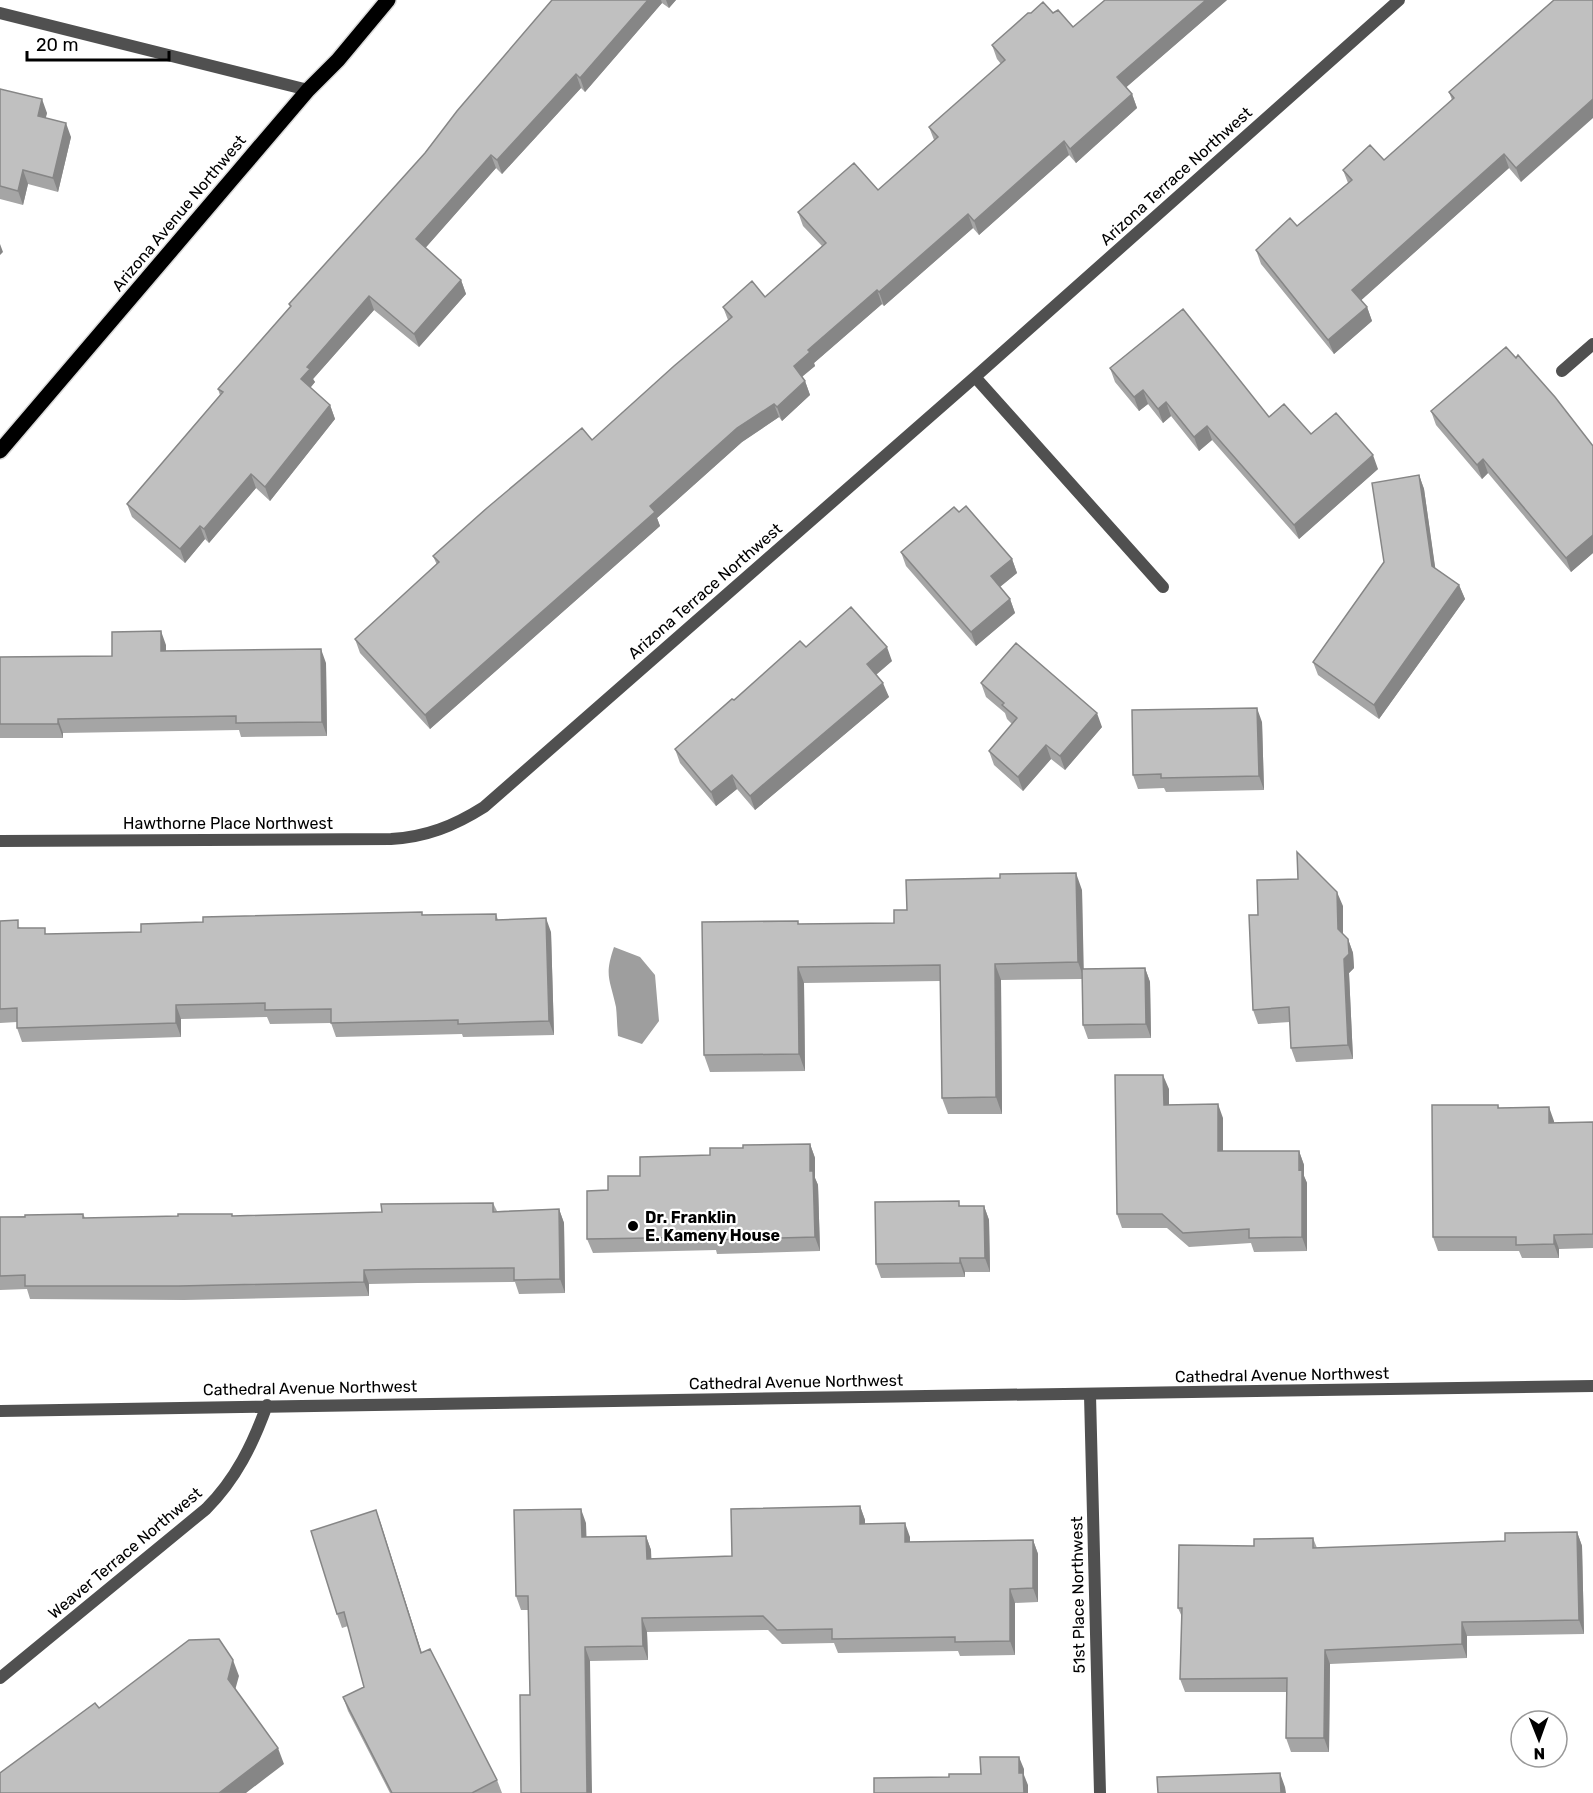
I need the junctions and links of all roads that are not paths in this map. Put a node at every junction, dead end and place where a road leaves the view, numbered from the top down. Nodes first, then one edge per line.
1 (388, 0) edge
2 (1400, 0) edge
3 (0, 14) edge
4 (308, 90) junction
5 (1593, 344) edge
6 (1562, 371) dead end
7 (975, 377) junction
8 (0, 451) edge
9 (1164, 587) dead end
10 (454, 825) joint
11 (0, 841) edge
12 (1593, 1386) edge
13 (1090, 1395) junction
14 (267, 1405) junction
15 (0, 1411) edge
16 (0, 1678) edge
17 (1100, 1793) edge

1 - 4 main road, Arizona Avenue Northwest
2 - 7 street, Arizona Terrace Northwest
3 - 4 street
4 - 8 main road, Arizona Avenue Northwest
5 - 6 street
7 - 9 street
7 - 10 street, Arizona Terrace Northwest
10 - 11 street, Hawthorne Place Northwest
12 - 13 street, Cathedral Avenue Northwest
13 - 14 street, Cathedral Avenue Northwest
13 - 17 street, 51st Place Northwest
14 - 15 street, Cathedral Avenue Northwest
14 - 16 street, Weaver Terrace Northwest

